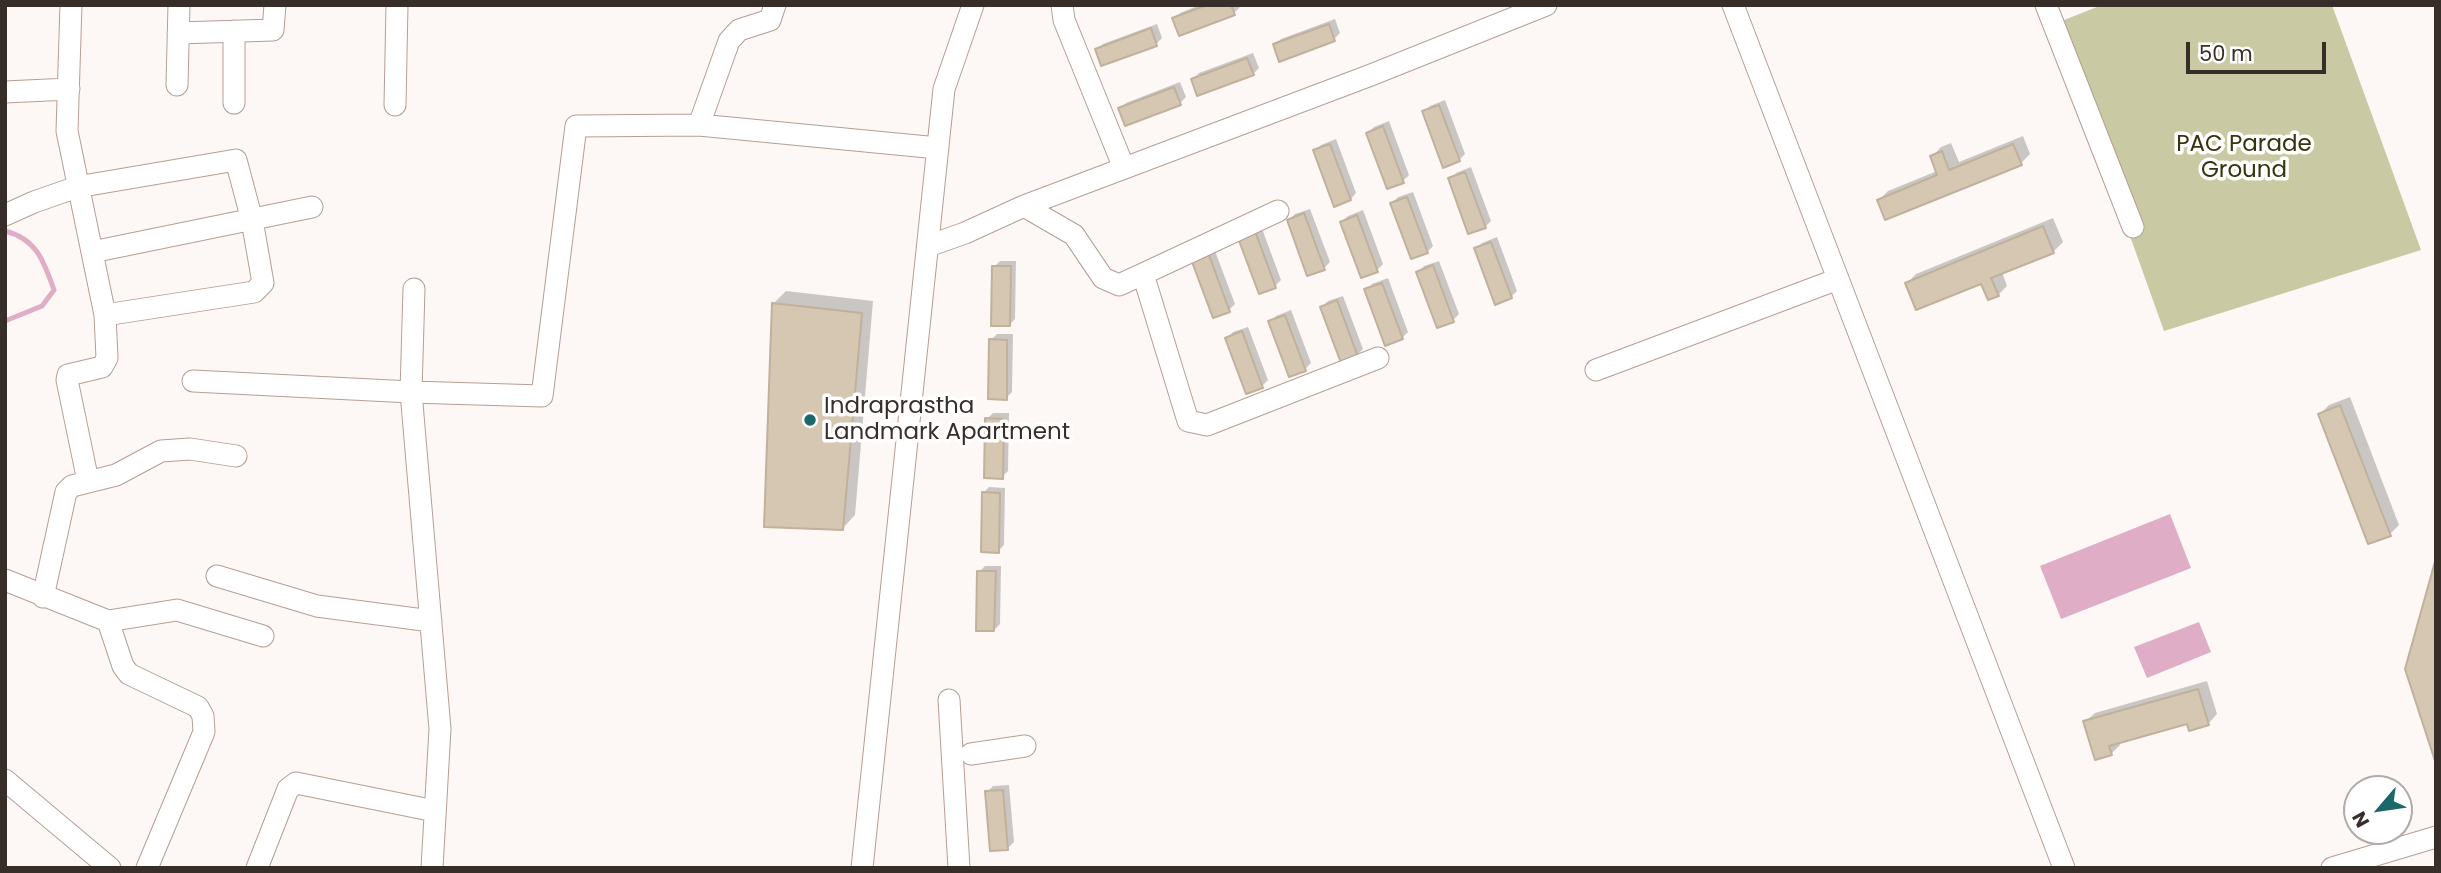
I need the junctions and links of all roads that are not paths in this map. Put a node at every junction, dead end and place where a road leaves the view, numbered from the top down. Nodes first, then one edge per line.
1 (71, 5) edge
2 (179, 5) edge
3 (275, 5) edge
4 (397, 5) edge
5 (775, 5) edge
6 (973, 5) edge
7 (1062, 5) edge
8 (1546, 5) edge
9 (1734, 5) edge
10 (2046, 5) edge
11 (234, 31) junction
12 (178, 33) junction
13 (177, 85) dead end
14 (69, 89) junction
15 (5, 92) edge
16 (234, 103) dead end
17 (395, 105) dead end
18 (699, 125) junction
19 (938, 148) junction
20 (1124, 168) junction
21 (77, 187) junction
22 (1024, 206) junction
23 (312, 207) dead end
24 (1278, 211) dead end
25 (5, 215) edge
26 (252, 220) junction
27 (2133, 227) dead end
28 (928, 246) junction
29 (92, 252) junction
30 (1143, 274) junction
31 (1839, 279) junction
32 (414, 289) dead end
33 (105, 315) junction
34 (1378, 358) dead end
35 (1596, 370) dead end
36 (193, 381) dead end
37 (411, 392) junction
38 (236, 456) dead end
39 (88, 481) junction
40 (217, 576) dead end
41 (5, 580) edge
42 (43, 597) junction
43 (108, 621) junction
44 (431, 621) junction
45 (263, 636) dead end
46 (949, 699) dead end
47 (1025, 747) dead end
48 (971, 754) dead end
49 (5, 780) edge
50 (435, 811) junction
51 (2436, 837) edge
52 (110, 868) edge
53 (147, 868) edge
54 (257, 868) edge
55 (432, 868) edge
56 (862, 868) edge
57 (959, 868) edge
58 (2064, 868) edge
59 (2332, 868) edge

1 - 14 street
2 - 12 street
3 - 11 street
4 - 17 street
5 - 18 street
6 - 19 street
7 - 20 street
8 - 20 street
9 - 31 street
10 - 27 street
11 - 12 street
11 - 16 street
12 - 13 street
14 - 15 street
14 - 21 street
18 - 19 street
18 - 37 street
19 - 28 street
20 - 22 street
21 - 25 street
21 - 26 street
21 - 29 street
22 - 28 street
22 - 30 street
23 - 26 street
24 - 30 street
26 - 29 street
26 - 33 street
28 - 56 street
29 - 33 street
30 - 34 street
31 - 35 street
31 - 58 street
32 - 37 street
33 - 39 street
36 - 37 street
37 - 44 street
38 - 39 street
39 - 42 street
40 - 44 street
41 - 42 street
42 - 43 street
43 - 45 street
43 - 53 street
44 - 50 street
46 - 57 street
47 - 48 street
49 - 52 street
50 - 54 street
50 - 55 street
51 - 59 street

